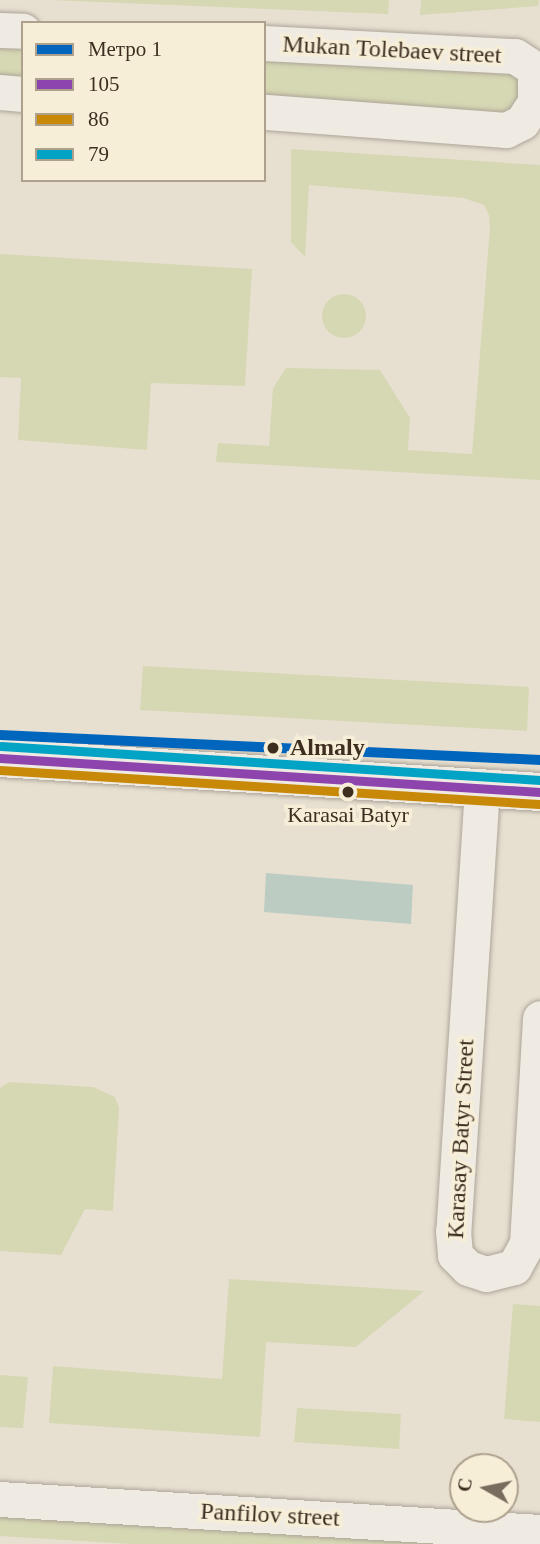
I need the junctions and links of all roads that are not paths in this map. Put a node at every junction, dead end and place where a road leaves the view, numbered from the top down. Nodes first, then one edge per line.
1 (0, 30) edge
2 (21, 31) edge
3 (266, 43) edge
4 (0, 92) edge
5 (21, 94) edge
6 (266, 111) edge
7 (0, 758) edge
8 (482, 788) junction
9 (540, 792) edge
10 (540, 1017) edge
11 (0, 1499) edge
12 (540, 1532) edge

1 - 2 street
3 - 6 street, Mukan Tolebaev street
4 - 5 street
7 - 8 main road
8 - 9 main road
8 - 10 street, Karasay Batyr Street
11 - 12 street, Panfilov street

